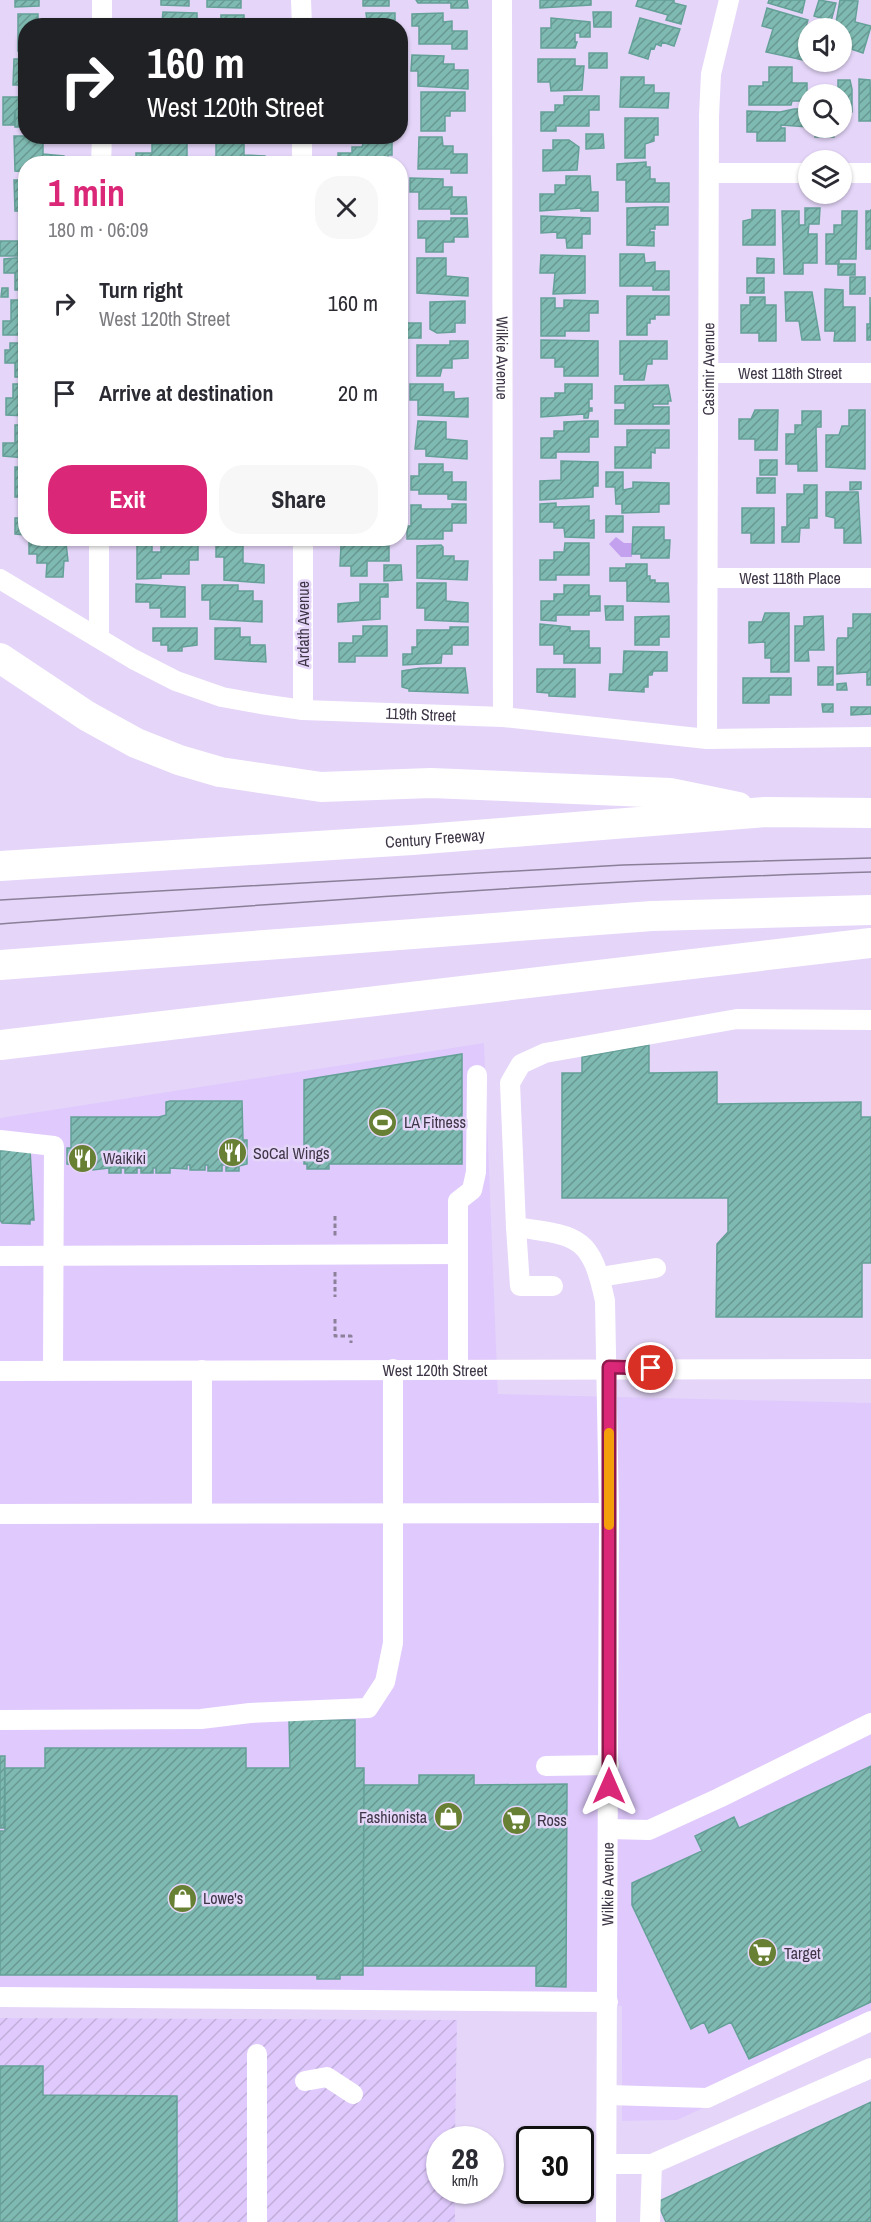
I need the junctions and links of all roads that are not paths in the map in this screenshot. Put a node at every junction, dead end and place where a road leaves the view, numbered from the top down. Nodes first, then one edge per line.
1 (102, 0) edge
2 (302, 0) edge
3 (502, 0) edge
4 (729, 0) edge
5 (102, 18) edge
6 (302, 18) edge
7 (708, 173) junction
8 (798, 173) edge
9 (852, 173) edge
10 (871, 173) edge
11 (708, 373) junction
12 (871, 373) edge
13 (99, 546) edge
14 (303, 546) edge
15 (709, 578) junction
16 (871, 578) edge
17 (0, 579) edge
18 (99, 638) junction
19 (0, 658) edge
20 (303, 710) junction
21 (503, 717) junction
22 (871, 737) edge
23 (707, 739) junction
24 (765, 812) junction
25 (871, 813) edge
26 (0, 866) edge
27 (871, 910) edge
28 (871, 943) edge
29 (0, 965) edge
30 (871, 1020) edge
31 (0, 1045) edge
32 (477, 1075) dead end
33 (0, 1140) edge
34 (516, 1227) junction
35 (458, 1254) junction
36 (0, 1256) edge
37 (54, 1256) junction
38 (656, 1268) dead end
39 (600, 1277) junction
40 (553, 1286) dead end
41 (609, 1367) junction
42 (393, 1368) junction
43 (458, 1368) junction
44 (871, 1368) edge
45 (202, 1370) junction
46 (0, 1371) edge
47 (54, 1371) junction
48 (202, 1513) junction
49 (392, 1513) junction
50 (609, 1513) junction
51 (0, 1514) edge
52 (0, 1720) edge
53 (871, 1723) edge
54 (609, 1765) junction
55 (546, 1766) dead end
56 (609, 1829) junction
57 (0, 1997) edge
58 (608, 2002) junction
59 (871, 2021) edge
60 (257, 2054) dead end
61 (871, 2068) edge
62 (305, 2080) dead end
63 (353, 2094) dead end
64 (608, 2095) junction
65 (608, 2164) junction
66 (652, 2164) junction
67 (257, 2222) edge
68 (606, 2222) edge
69 (650, 2222) edge

1 - 5 street
2 - 6 street
3 - 21 street, Wilkie Avenue
4 - 7 street, Casimir Avenue
7 - 8 street
7 - 11 street, Casimir Avenue
9 - 10 street
11 - 12 street, West 118th Street
11 - 15 street, Casimir Avenue
13 - 18 street
14 - 20 street, Ardath Avenue
15 - 16 street, West 118th Place
15 - 23 street, Casimir Avenue
17 - 18 street, 119th Street
18 - 20 street, 119th Street
19 - 24 highway
20 - 21 street, 119th Street
21 - 23 street, 119th Street
22 - 23 street, 119th Street
24 - 25 highway, Century Freeway
24 - 26 highway, Century Freeway
27 - 29 highway
28 - 31 highway
30 - 34 street
32 - 35 street
33 - 37 street
34 - 39 street, Wilkie Avenue
34 - 40 street
35 - 37 street
35 - 43 street
36 - 37 street
37 - 47 street
38 - 39 street
39 - 41 street, Wilkie Avenue
41 - 43 street, West 120th Street
41 - 44 street, West 120th Street
41 - 50 street, Wilkie Avenue
42 - 43 street, West 120th Street
42 - 45 street, West 120th Street
42 - 49 street
45 - 47 street, West 120th Street
45 - 48 street
46 - 47 street, West 120th Street
48 - 49 street
48 - 51 street
49 - 50 street
49 - 52 street
50 - 54 street, Wilkie Avenue
53 - 56 street
54 - 55 street
54 - 56 street, Wilkie Avenue
56 - 58 street, Wilkie Avenue
57 - 58 street
58 - 64 street, Wilkie Avenue
59 - 64 street
60 - 67 street
61 - 66 street
62 - 63 street
64 - 65 street, Wilkie Avenue
65 - 66 street
65 - 68 street, Wilkie Avenue
66 - 69 street

